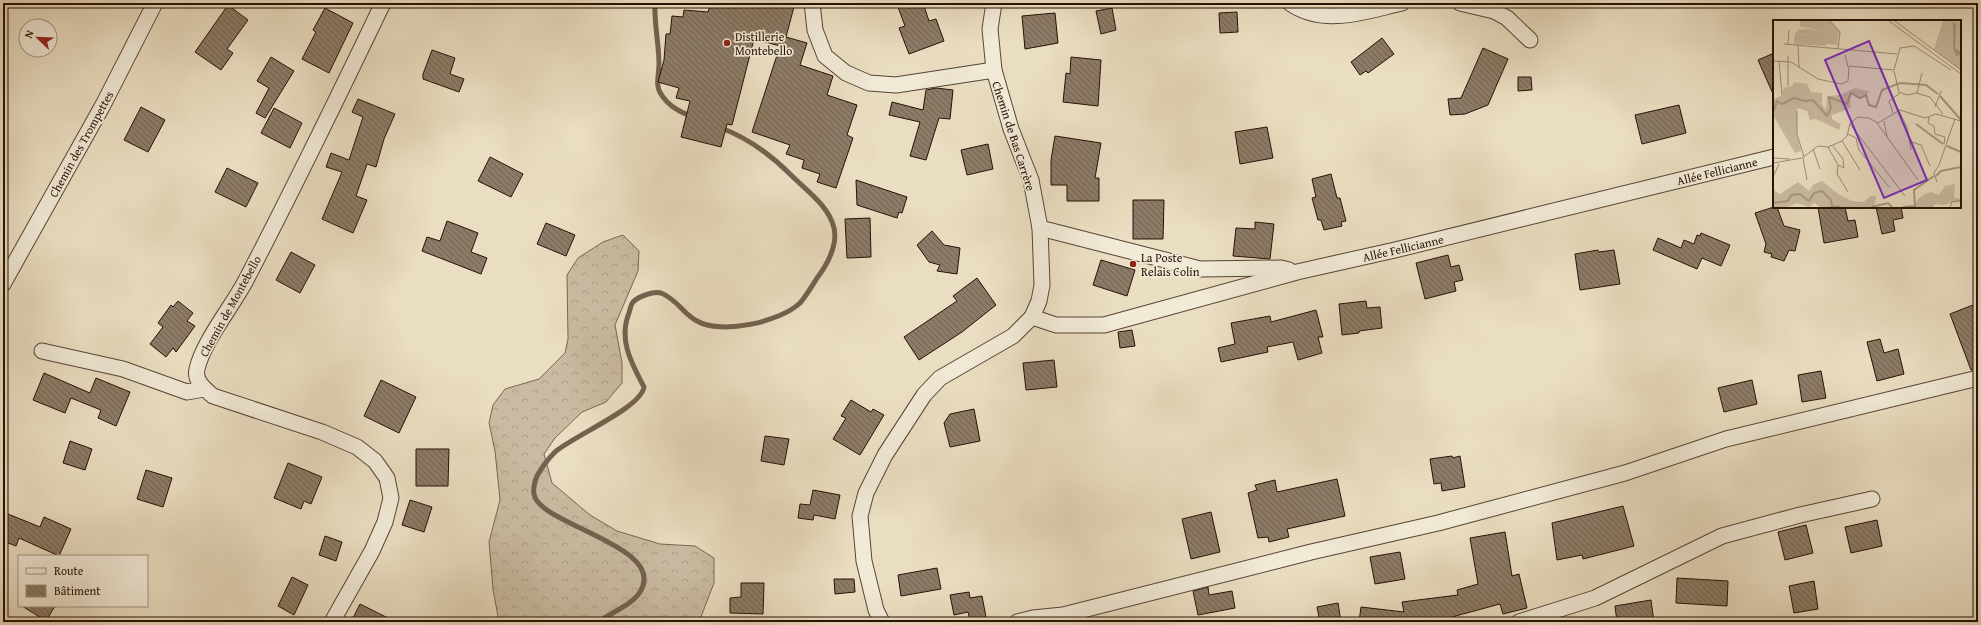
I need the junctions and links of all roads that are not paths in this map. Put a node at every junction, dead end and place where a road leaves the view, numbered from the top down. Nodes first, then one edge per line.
1 (156, 3) edge
2 (383, 3) edge
3 (812, 3) edge
4 (994, 3) edge
5 (1290, 3) edge
6 (1402, 3) edge
7 (1460, 3) edge
8 (1530, 40) dead end
9 (994, 70) junction
10 (1773, 157) edge
11 (1040, 228) junction
12 (1297, 272) junction
13 (3, 284) edge
14 (1032, 317) junction
15 (42, 351) dead end
16 (1978, 378) edge
17 (204, 389) junction
18 (1872, 499) dead end
19 (1066, 618) edge
20 (332, 622) edge
21 (882, 622) edge
22 (1017, 622) edge
23 (1519, 622) edge

1 - 13 street, Chemin des Trompettes
2 - 17 street, Chemin de Montebello
3 - 9 street
4 - 9 street, Chemin de Bas Carrère
5 - 6 street
7 - 8 street
9 - 11 street, Chemin de Bas Carrère
10 - 12 street, Allée Fellicianne
11 - 12 street
11 - 14 street, Chemin de Bas Carrère
12 - 14 street, Allée Fellicianne
14 - 21 street, Chemin de Bas Carrère
15 - 17 street
16 - 19 street
17 - 20 street
18 - 23 street
19 - 22 street

